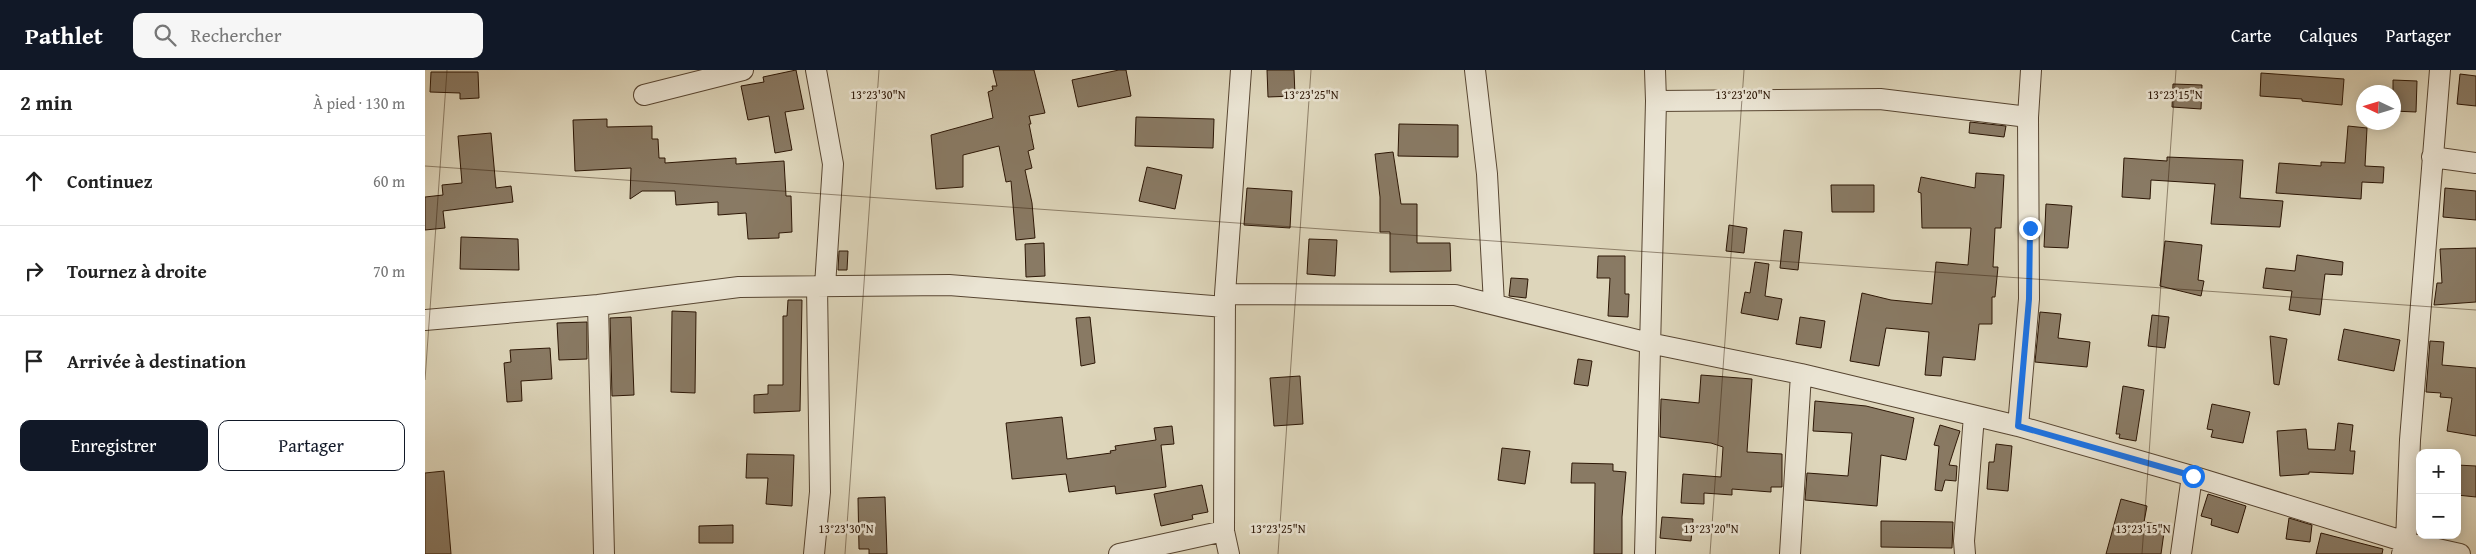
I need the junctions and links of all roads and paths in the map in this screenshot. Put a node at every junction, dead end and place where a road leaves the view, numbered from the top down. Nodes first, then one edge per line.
1 (743, 70) edge
2 (816, 70) edge
3 (1241, 70) edge
4 (1475, 70) edge
5 (1655, 70) edge
6 (2031, 70) edge
7 (2440, 70) edge
8 (644, 95) dead end
9 (1656, 101) junction
10 (2028, 118) junction
11 (2432, 157) junction
12 (2476, 163) edge
13 (821, 286) junction
14 (1225, 300) junction
15 (1495, 304) junction
16 (598, 306) junction
17 (425, 320) edge
18 (1649, 343) junction
19 (1801, 374) junction
20 (1974, 416) junction
21 (2018, 426) junction
22 (2193, 476) junction
23 (1224, 530) junction
24 (2408, 550) edge
25 (604, 554) edge
26 (814, 554) edge
27 (1119, 554) edge
28 (1229, 554) edge
29 (1645, 554) edge
30 (1790, 554) edge
31 (1965, 554) edge
32 (2181, 554) edge
33 (2460, 554) edge

1 - 8 street
2 - 13 street
3 - 14 street
4 - 15 street
5 - 9 street
6 - 10 street
7 - 11 street
9 - 10 street
9 - 18 street
10 - 21 street
11 - 12 street
11 - 24 street
13 - 14 street
13 - 16 street
13 - 26 street
14 - 15 street
14 - 23 street
15 - 18 street
16 - 17 street
16 - 25 street
18 - 19 street
18 - 29 street
19 - 20 street
19 - 30 street
20 - 21 street
20 - 31 street
21 - 22 street
22 - 24 street
22 - 32 street
23 - 27 street
23 - 28 street
24 - 33 street

